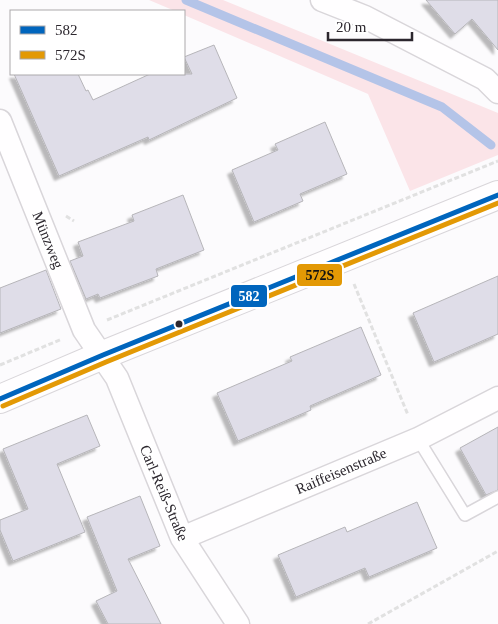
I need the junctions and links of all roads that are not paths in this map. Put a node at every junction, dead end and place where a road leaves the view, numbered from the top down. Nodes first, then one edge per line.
1 (322, 0) edge
2 (498, 92) edge
3 (0, 121) edge
4 (498, 195) edge
5 (103, 355) junction
6 (498, 398) edge
7 (0, 399) edge
8 (418, 439) junction
9 (498, 497) edge
10 (182, 538) junction
11 (238, 624) edge

1 - 2 street
3 - 5 street, Münzweg
4 - 5 street
5 - 7 street
5 - 10 street, Carl-Reiß-Straße
6 - 8 street, Raiffeisenstraße
8 - 9 lane
8 - 10 street, Raiffeisenstraße
10 - 11 street, Carl-Reiß-Straße

